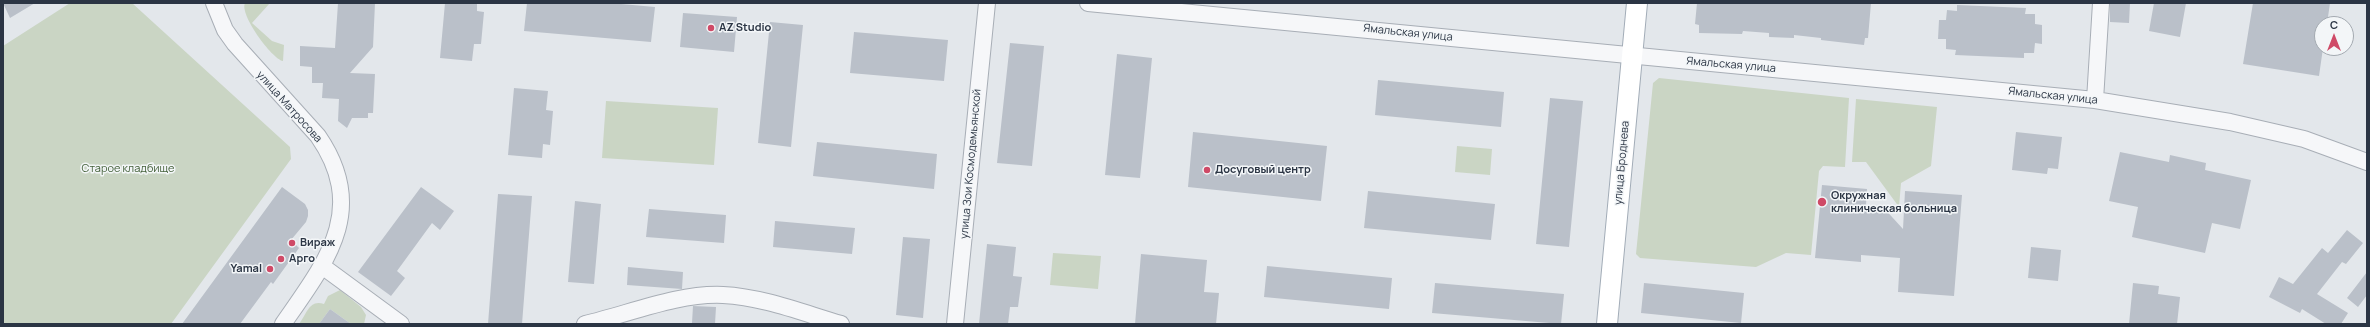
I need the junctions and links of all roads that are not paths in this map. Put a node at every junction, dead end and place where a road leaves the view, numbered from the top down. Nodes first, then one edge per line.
1 (214, 3) edge
2 (987, 3) edge
3 (1088, 3) edge
4 (1637, 3) edge
5 (2101, 3) edge
6 (1632, 56) junction
7 (2095, 100) junction
8 (2367, 162) edge
9 (322, 266) junction
10 (283, 324) edge
11 (401, 324) edge
12 (585, 324) edge
13 (841, 324) edge
14 (955, 324) edge
15 (1607, 324) edge

1 - 9 street, улица Матросова
2 - 14 street, улица Зои Космодемьянской
3 - 6 street, Ямальская улица
4 - 6 main road, улица Броднева
5 - 7 street
6 - 7 street, Ямальская улица
6 - 15 main road, улица Броднева
7 - 8 street, Ямальская улица
9 - 10 street, улица Матросова
9 - 11 street
12 - 13 street

